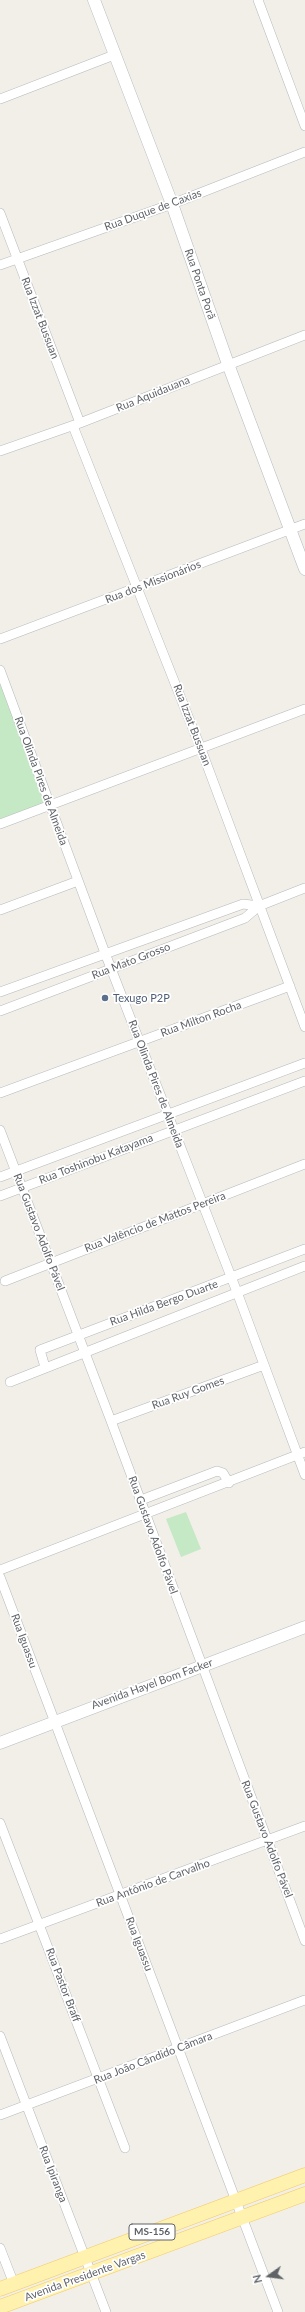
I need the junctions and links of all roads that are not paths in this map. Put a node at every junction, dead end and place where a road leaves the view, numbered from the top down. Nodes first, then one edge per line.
1 (94, 0) edge
2 (258, 0) edge
3 (114, 55) junction
4 (0, 99) edge
5 (305, 126) edge
6 (305, 152) edge
7 (172, 204) junction
8 (0, 214) edge
9 (17, 259) junction
10 (0, 265) edge
11 (305, 335) edge
12 (228, 364) junction
13 (76, 424) junction
14 (0, 451) edge
15 (305, 524) edge
16 (290, 530) junction
17 (305, 569) edge
18 (138, 588) junction
19 (0, 639) edge
20 (0, 670) edge
21 (305, 709) edge
22 (201, 749) junction
23 (50, 805) junction
24 (0, 824) edge
25 (78, 881) junction
26 (305, 888) edge
27 (259, 906) junction
28 (0, 910) edge
29 (105, 953) junction
30 (111, 969) junction
31 (290, 986) junction
32 (0, 992) edge
33 (0, 1011) edge
34 (305, 1027) edge
35 (139, 1041) junction
36 (305, 1064) edge
37 (305, 1081) edge
38 (0, 1094) edge
39 (167, 1115) junction
40 (0, 1130) edge
41 (173, 1130) junction
42 (305, 1164) edge
43 (16, 1170) junction
44 (0, 1177) edge
45 (23, 1187) junction
46 (0, 1196) edge
47 (202, 1203) junction
48 (305, 1249) edge
49 (51, 1262) junction
50 (305, 1266) edge
51 (231, 1278) junction
52 (6, 1281) dead end
53 (237, 1292) junction
54 (77, 1335) junction
55 (83, 1352) junction
56 (264, 1365) junction
57 (45, 1367) junction
58 (10, 1382) dead end
59 (111, 1421) junction
60 (301, 1454) edge
61 (305, 1475) edge
62 (229, 1483) junction
63 (141, 1500) junction
64 (146, 1515) junction
65 (0, 1570) edge
66 (0, 1577) edge
67 (305, 1627) edge
68 (202, 1666) junction
69 (54, 1722) junction
70 (0, 1743) edge
71 (0, 1823) edge
72 (305, 1826) edge
73 (267, 1840) junction
74 (120, 1895) junction
75 (40, 1924) junction
76 (0, 1939) edge
77 (305, 1941) edge
78 (305, 2000) edge
79 (0, 2036) edge
80 (178, 2047) junction
81 (98, 2079) junction
82 (27, 2106) junction
83 (0, 2116) edge
84 (125, 2148) dead end
85 (305, 2175) edge
86 (305, 2194) edge
87 (235, 2201) junction
88 (241, 2218) junction
89 (0, 2248) edge
90 (85, 2257) junction
91 (91, 2273) junction
92 (14, 2284) junction
93 (0, 2289) edge
94 (0, 2307) edge
95 (106, 2312) edge
96 (278, 2312) edge

1 - 3 street, Rua Ponta Porã
2 - 5 street
3 - 4 street
3 - 7 street, Rua Ponta Porã
6 - 7 street, Rua Duque de Caxias
7 - 9 street, Rua Duque de Caxias
7 - 12 street, Rua Ponta Porã
8 - 9 street, Rua Izzat Bussuan
9 - 10 street, Rua Duque de Caxias
9 - 13 street, Rua Izzat Bussuan
11 - 12 street, Rua Aquidauana
12 - 13 street, Rua Aquidauana
12 - 16 street, Rua Ponta Porã
13 - 14 street, Rua Aquidauana
13 - 18 street, Rua Izzat Bussuan
15 - 16 street, Rua dos Missionários
16 - 17 street, Rua Ponta Porã
16 - 18 street, Rua dos Missionários
18 - 19 street, Rua dos Missionários
18 - 22 street, Rua Izzat Bussuan
20 - 23 street, Rua Olinda Pires de Almeida
21 - 22 street
22 - 23 street
22 - 27 street, Rua Izzat Bussuan
23 - 24 street
23 - 25 street, Rua Olinda Pires de Almeida
25 - 28 street
25 - 29 street, Rua Olinda Pires de Almeida
26 - 27 street, Rua Mato Grosso
27 - 29 street, Rua Mato Grosso
27 - 30 street, Rua Mato Grosso
27 - 31 street, Rua Izzat Bussuan
29 - 30 street, Rua Olinda Pires de Almeida
29 - 32 street, Rua Mato Grosso
30 - 33 street, Rua Mato Grosso
30 - 35 street, Rua Olinda Pires de Almeida
31 - 34 street, Rua Izzat Bussuan
31 - 35 street, Rua Milton Rocha
35 - 38 street, Rua Milton Rocha
35 - 39 street, Rua Olinda Pires de Almeida
36 - 39 street, Rua Toshinobu Katayama
37 - 41 street, Rua Toshinobu Katayama
39 - 41 street, Rua Olinda Pires de Almeida
39 - 43 street, Rua Toshinobu Katayama
40 - 43 street, Rua Gustavo Adolfo Pável
41 - 45 street, Rua Toshinobu Katayama
41 - 47 street, Rua Olinda Pires de Almeida
42 - 47 street, Rua Valêncio de Mattos Pereira
43 - 44 street, Rua Toshinobu Katayama
43 - 45 street, Rua Gustavo Adolfo Pável
45 - 46 street, Rua Toshinobu Katayama
45 - 49 street, Rua Gustavo Adolfo Pável
47 - 49 street, Rua Valêncio de Mattos Pereira
47 - 51 street, Rua Olinda Pires de Almeida
48 - 51 street, Rua Hilda Bergo Duarte
49 - 52 street, Rua Valêncio de Mattos Pereira
49 - 54 street, Rua Gustavo Adolfo Pável
50 - 53 street, Rua Hilda Bergo Duarte
51 - 53 street, Rua Olinda Pires de Almeida
51 - 54 street, Rua Hilda Bergo Duarte
53 - 55 street, Rua Hilda Bergo Duarte
53 - 56 street, Rua Olinda Pires de Almeida
54 - 55 street, Rua Gustavo Adolfo Pável
54 - 57 street, Rua Hilda Bergo Duarte
55 - 57 street, Rua Hilda Bergo Duarte
55 - 59 street, Rua Gustavo Adolfo Pável
56 - 59 street, Rua Ruy Gomes
56 - 60 street, Rua Olinda Pires de Almeida
57 - 58 street, Rua Hilda Bergo Duarte
59 - 63 street, Rua Gustavo Adolfo Pável
60 - 61 street, Rua Olinda Pires de Almeida
60 - 62 street
62 - 63 street
62 - 64 street
63 - 64 street, Rua Gustavo Adolfo Pável
64 - 65 street
64 - 68 street, Rua Gustavo Adolfo Pável
66 - 69 street, Rua Iguassu
67 - 68 street, Avenida Hayel Bom Facker
68 - 69 street, Avenida Hayel Bom Facker
68 - 73 street, Rua Gustavo Adolfo Pável
69 - 70 street, Avenida Hayel Bom Facker
69 - 74 street, Rua Iguassu
71 - 75 street, Rua Pastor Braff
72 - 73 street, Rua Antônio de Carvalho
73 - 74 street, Rua Antônio de Carvalho
73 - 77 street, Rua Gustavo Adolfo Pável
74 - 75 street, Rua Antônio de Carvalho
74 - 80 street, Rua Iguassu
75 - 76 street, Rua Antônio de Carvalho
75 - 81 street, Rua Pastor Braff
78 - 80 street, Rua João Cândido Câmara
79 - 82 street, Rua Ipiranga
80 - 81 street, Rua João Cândido Câmara
80 - 87 street, Rua Iguassu
81 - 82 street, Rua João Cândido Câmara
81 - 84 street, Rua Pastor Braff
82 - 83 street, Rua João Cândido Câmara
82 - 90 street, Rua Ipiranga
85 - 87 main road, Avenida Presidente Vargas / MS-156
86 - 88 main road, Avenida Presidente Vargas
87 - 88 street, Rua Iguassu
87 - 90 main road, Avenida Presidente Vargas / MS-156
88 - 91 main road, Avenida Presidente Vargas
88 - 96 street, Rua Iguassu
89 - 92 street
90 - 91 street, Rua Ipiranga
90 - 92 main road, Avenida Presidente Vargas / MS-156
91 - 94 main road, Avenida Presidente Vargas
91 - 95 street, Rua Ipiranga
92 - 93 main road, Avenida Presidente Vargas / MS-156

